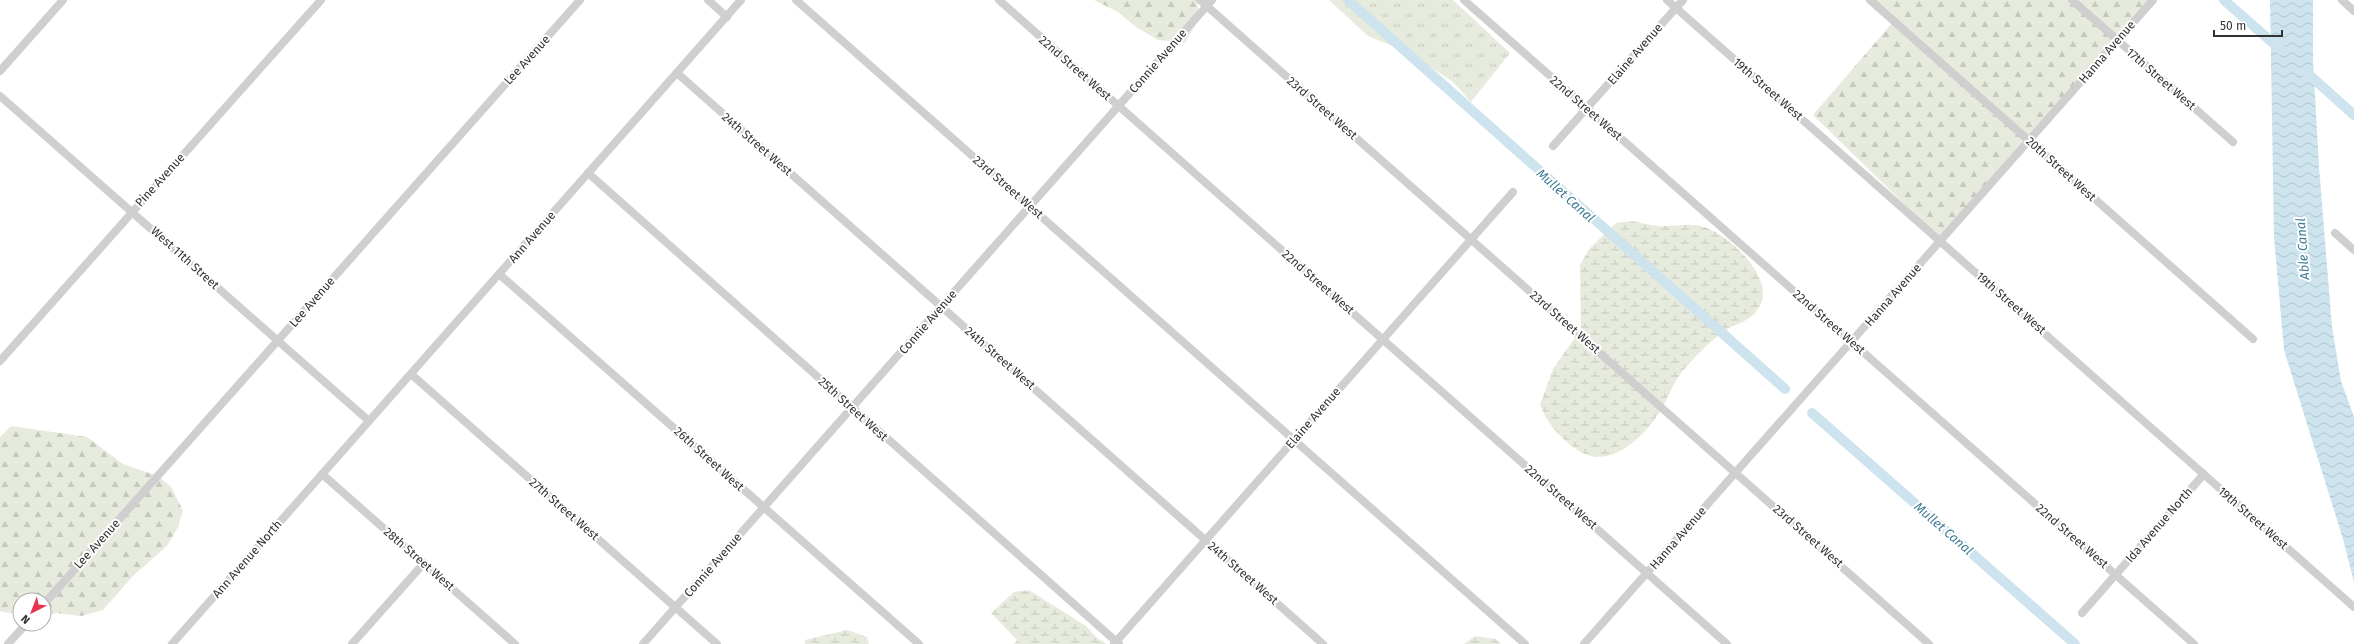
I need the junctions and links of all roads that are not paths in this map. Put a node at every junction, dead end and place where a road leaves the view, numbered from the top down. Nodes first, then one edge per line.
1 (63, 0) edge
2 (321, 0) edge
3 (580, 0) edge
4 (708, 0) edge
5 (741, 0) edge
6 (796, 0) edge
7 (999, 0) edge
8 (1200, 0) edge
9 (1464, 0) edge
10 (1668, 0) edge
11 (1683, 0) edge
12 (1870, 0) edge
13 (2072, 0) edge
14 (2153, 0) edge
15 (2342, 0) edge
16 (1209, 3) edge
17 (1676, 8) junction
18 (2354, 11) edge
19 (727, 17) junction
20 (2117, 40) junction
21 (0, 71) edge
22 (677, 72) junction
23 (0, 96) edge
24 (1118, 106) junction
25 (1587, 108) junction
26 (2029, 141) junction
27 (2233, 142) dead end
28 (1553, 146) dead end
29 (588, 173) junction
30 (1513, 192) dead end
31 (1030, 206) junction
32 (132, 212) junction
33 (2335, 233) dead end
34 (1471, 239) junction
35 (1940, 241) junction
36 (2354, 250) edge
37 (499, 274) junction
38 (942, 306) junction
39 (1382, 339) junction
40 (2253, 339) dead end
41 (279, 342) junction
42 (1852, 342) junction
43 (0, 361) edge
44 (411, 374) junction
45 (852, 408) junction
46 (369, 421) junction
47 (1294, 440) junction
48 (1735, 473) junction
49 (322, 474) junction
50 (2204, 474) junction
51 (764, 507) junction
52 (1206, 540) junction
53 (424, 563) junction
54 (1647, 573) junction
55 (2116, 575) junction
56 (52, 595) edge
57 (2354, 606) edge
58 (676, 607) junction
59 (2082, 613) dead end
60 (19, 632) edge
61 (1116, 643) edge
62 (8, 644) edge
63 (172, 644) edge
64 (352, 644) edge
65 (515, 644) edge
66 (643, 644) edge
67 (717, 644) edge
68 (919, 644) edge
69 (1324, 644) edge
70 (1525, 644) edge
71 (1584, 644) edge
72 (1727, 644) edge
73 (1929, 644) edge
74 (2194, 644) edge

1 - 21 street
2 - 32 street, Pine Avenue
3 - 41 street, Lee Avenue
4 - 19 street
5 - 19 street, Ann Avenue
6 - 31 street, 23rd Street West
7 - 24 street, 22nd Street West
8 - 16 street, 23rd Street West
9 - 25 street, 22nd Street West
10 - 17 street, 19th Street West
11 - 17 street, Elaine Avenue
12 - 26 street, 20th Street West
13 - 20 street, 17th Street West
14 - 20 street, Hanna Avenue
15 - 18 street
16 - 24 street, Connie Avenue
16 - 34 street, 23rd Street West
17 - 25 street, Elaine Avenue
17 - 35 street, 19th Street West
19 - 22 street, Ann Avenue
20 - 26 street, Hanna Avenue
20 - 27 street, 17th Street West
22 - 29 street, Ann Avenue
22 - 38 street, 24th Street West
23 - 32 street, West 11th Street
24 - 31 street, Connie Avenue
24 - 39 street, 22nd Street West
25 - 28 street, Elaine Avenue
25 - 42 street, 22nd Street West
26 - 35 street, Hanna Avenue
26 - 40 street, 20th Street West
29 - 37 street, Ann Avenue
29 - 45 street, 25th Street West
30 - 34 street, Elaine Avenue
31 - 38 street, Connie Avenue
31 - 47 street, 23rd Street West
32 - 41 street, West 11th Street
32 - 43 street, Pine Avenue
33 - 36 street
34 - 39 street, Elaine Avenue
34 - 48 street, 23rd Street West
35 - 42 street, Hanna Avenue
35 - 50 street, 19th Street West
37 - 44 street, Ann Avenue
37 - 51 street, 26th Street West
38 - 45 street, Connie Avenue
38 - 52 street, 24th Street West
39 - 47 street, Elaine Avenue
39 - 54 street, 22nd Street West
41 - 46 street, West 11th Street
41 - 56 street, Lee Avenue
42 - 48 street, Hanna Avenue
42 - 55 street, 22nd Street West
44 - 46 street, Ann Avenue
44 - 58 street, 27th Street West
45 - 51 street, Connie Avenue
45 - 61 street, 25th Street West
46 - 49 street, Ann Avenue
47 - 52 street, Elaine Avenue
47 - 70 street, 23rd Street West
48 - 54 street, Hanna Avenue
48 - 73 street, 23rd Street West
49 - 53 street, 28th Street West
49 - 63 street, Ann Avenue North
50 - 55 street, Ida Avenue North
50 - 57 street, 19th Street West
51 - 58 street, Connie Avenue
51 - 68 street, 26th Street West
52 - 61 street, Elaine Avenue
52 - 69 street, 24th Street West
53 - 64 street
53 - 65 street, 28th Street West
54 - 71 street, Hanna Avenue
54 - 72 street, 22nd Street West
55 - 59 street, Ida Avenue North
55 - 74 street, 22nd Street West
58 - 66 street, Connie Avenue
58 - 67 street, 27th Street West
60 - 62 street

